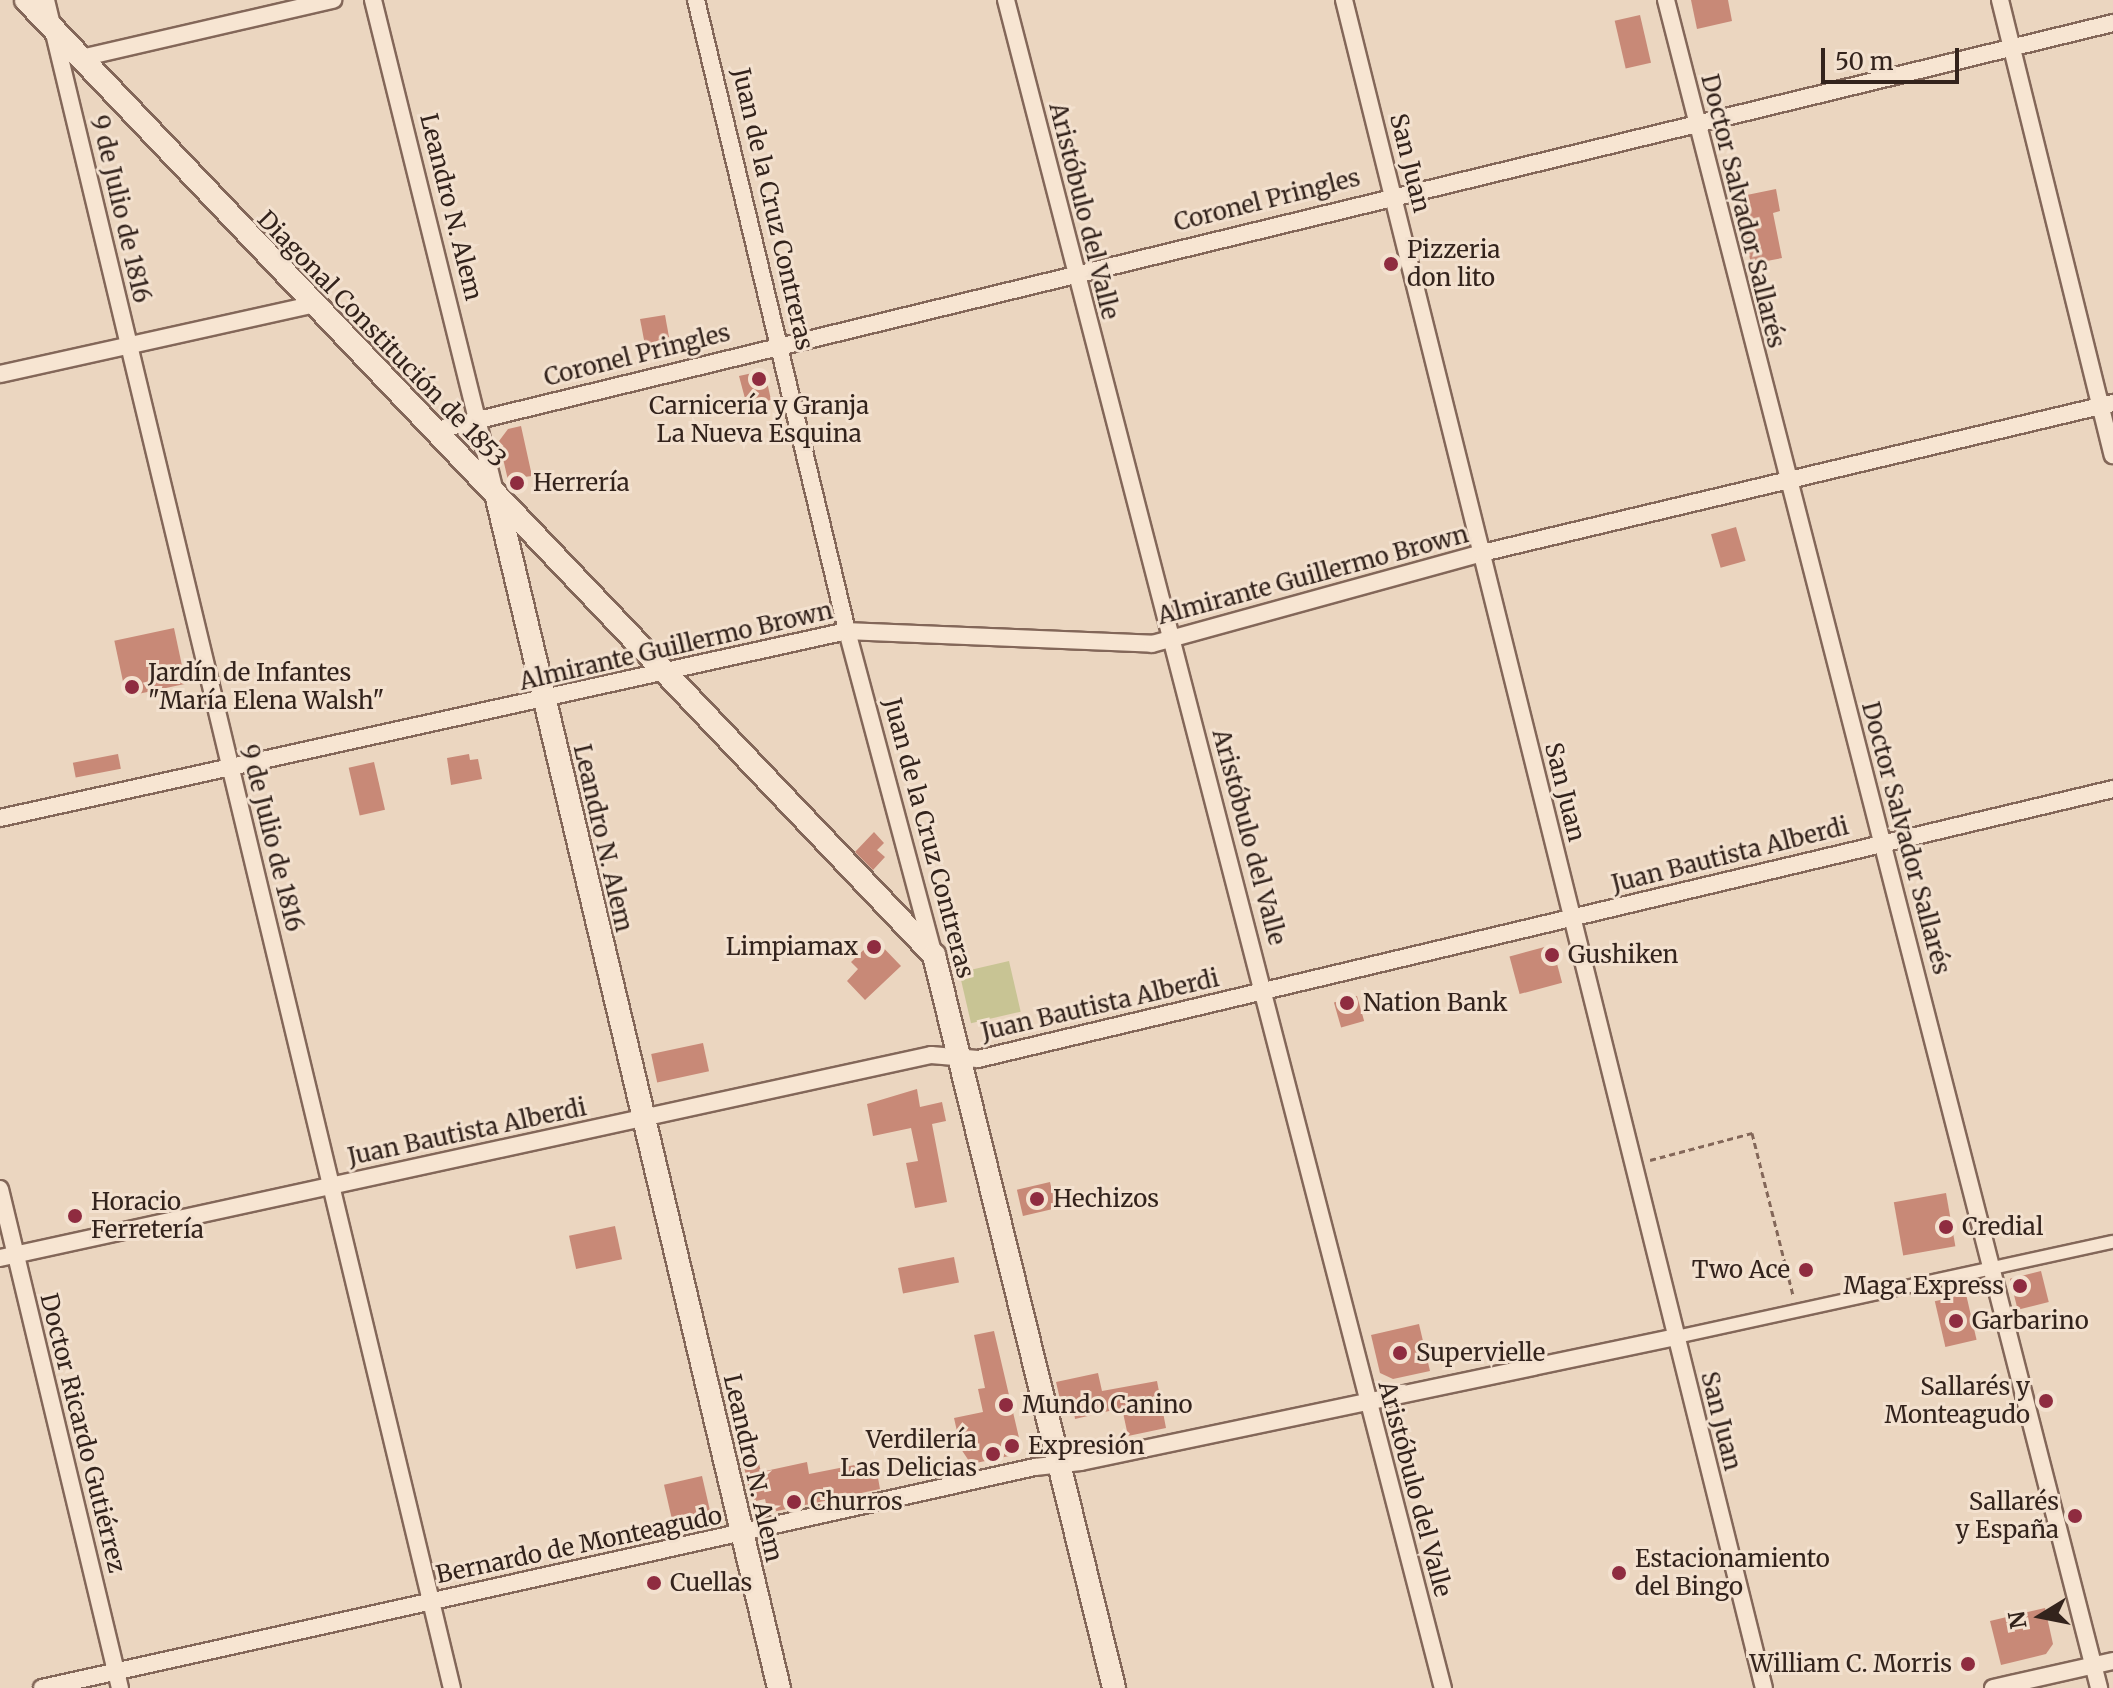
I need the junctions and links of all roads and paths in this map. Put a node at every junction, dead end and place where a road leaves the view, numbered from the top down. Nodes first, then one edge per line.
1 (26, 0) edge
2 (46, 0) edge
3 (333, 0) edge
4 (373, 0) edge
5 (696, 0) edge
6 (1006, 0) edge
7 (1344, 0) edge
8 (1666, 0) edge
9 (2000, 0) edge
10 (2113, 23) edge
11 (53, 28) junction
12 (2010, 46) junction
13 (81, 58) junction
14 (1697, 127) junction
15 (1394, 195) junction
16 (1074, 272) junction
17 (312, 305) junction
18 (778, 344) junction
19 (129, 346) junction
20 (0, 374) edge
21 (2106, 404) edge
22 (477, 420) junction
23 (433, 431) junction
24 (2113, 455) edge
25 (1787, 481) junction
26 (497, 497) junction
27 (1482, 553) junction
28 (847, 631) junction
29 (1172, 639) junction
30 (661, 674) junction
31 (544, 701) junction
32 (231, 768) junction
33 (2113, 789) edge
34 (0, 818) edge
35 (1883, 842) junction
36 (1571, 918) junction
37 (934, 955) junction
38 (1265, 991) junction
39 (959, 1057) junction
40 (643, 1119) junction
41 (1634, 1165) junction
42 (332, 1186) junction
43 (0, 1189) edge
44 (2113, 1242) edge
45 (8, 1256) edge
46 (1993, 1270) junction
47 (1797, 1314) junction
48 (1676, 1337) junction
49 (1367, 1400) junction
50 (1058, 1464) junction
51 (742, 1534) junction
52 (431, 1602) junction
53 (2113, 1661) edge
54 (2093, 1666) junction
55 (116, 1671) junction
56 (42, 1688) edge
57 (120, 1688) edge
58 (452, 1688) edge
59 (779, 1688) edge
60 (1114, 1688) edge
61 (1443, 1688) edge
62 (1764, 1688) edge
63 (1993, 1688) edge
64 (2099, 1688) edge

1 - 11 main road, Diagonal Constitución de 1853
2 - 11 street, 9 de Julio de 1816
3 - 13 street
4 - 22 street, Leandro N. Alem
5 - 18 street, Juan de la Cruz Contreras
6 - 16 street, Aristóbulo del Valle
7 - 15 street, San Juan
8 - 14 street, Doctor Salvador Sallarés
9 - 12 street
10 - 12 street, Coronel Pringles
11 - 13 main road, Diagonal Constitución de 1853
11 - 19 street, 9 de Julio de 1816
12 - 14 street, Coronel Pringles
12 - 21 street
13 - 17 main road, Diagonal Constitución de 1853
14 - 15 street, Coronel Pringles
14 - 25 street, Doctor Salvador Sallarés
15 - 16 street, Coronel Pringles
15 - 27 street, San Juan
16 - 18 street, Coronel Pringles
16 - 29 street, Aristóbulo del Valle
17 - 19 street
17 - 23 main road, Diagonal Constitución de 1853
18 - 22 street, Coronel Pringles
18 - 28 street, Juan de la Cruz Contreras
19 - 20 street
19 - 32 street, 9 de Julio de 1816
21 - 24 street
21 - 25 street, Almirante Guillermo Brown
22 - 23 street, Coronel Pringles
22 - 26 street, Leandro N. Alem
23 - 26 main road, Diagonal Constitución de 1853
25 - 27 street, Almirante Guillermo Brown
25 - 35 street, Doctor Salvador Sallarés
26 - 30 main road, Diagonal Constitución de 1853
26 - 31 main road, Leandro N. Alem
27 - 29 street, Almirante Guillermo Brown
27 - 36 street, San Juan
28 - 29 street, Almirante Guillermo Brown
28 - 30 street, Almirante Guillermo Brown
28 - 37 street, Juan de la Cruz Contreras
29 - 38 street, Aristóbulo del Valle
30 - 31 street, Almirante Guillermo Brown
30 - 37 main road, Diagonal Constitución de 1853
31 - 32 street, Almirante Guillermo Brown
31 - 40 main road, Leandro N. Alem
32 - 34 street, Almirante Guillermo Brown
32 - 42 street, 9 de Julio de 1816
33 - 35 street, Juan Bautista Alberdi
35 - 36 street, Juan Bautista Alberdi
35 - 46 street, Doctor Salvador Sallarés
36 - 38 street, Juan Bautista Alberdi
36 - 41 street, San Juan
37 - 39 main road, Juan de la Cruz Contreras
38 - 39 street, Juan Bautista Alberdi
38 - 49 street, Aristóbulo del Valle
39 - 40 street, Juan Bautista Alberdi
39 - 50 main road, Juan de la Cruz Contreras
40 - 42 street, Juan Bautista Alberdi
40 - 51 main road, Leandro N. Alem
41 - 47 path
41 - 48 street, San Juan
42 - 45 street, Juan Bautista Alberdi
42 - 52 street, 9 de Julio de 1816
43 - 45 street, Doctor Ricardo Gutiérrez
44 - 46 street, Bernardo de Monteagudo
45 - 55 street, Doctor Ricardo Gutiérrez
46 - 47 street, Bernardo de Monteagudo
46 - 54 street, Doctor Salvador Sallarés
47 - 48 street, Bernardo de Monteagudo
48 - 49 street, Bernardo de Monteagudo
48 - 62 street, San Juan
49 - 50 street, Bernardo de Monteagudo
49 - 61 street, Aristóbulo del Valle
50 - 51 street, Bernardo de Monteagudo
50 - 60 main road, Juan de la Cruz Contreras
51 - 52 street, Bernardo de Monteagudo
51 - 59 main road, Leandro N. Alem
52 - 55 street, Bernardo de Monteagudo
52 - 58 street, 9 de Julio de 1816
53 - 54 street
54 - 63 street
54 - 64 street, Doctor Salvador Sallarés
55 - 56 street, Bernardo de Monteagudo
55 - 57 street, Doctor Ricardo Gutiérrez

